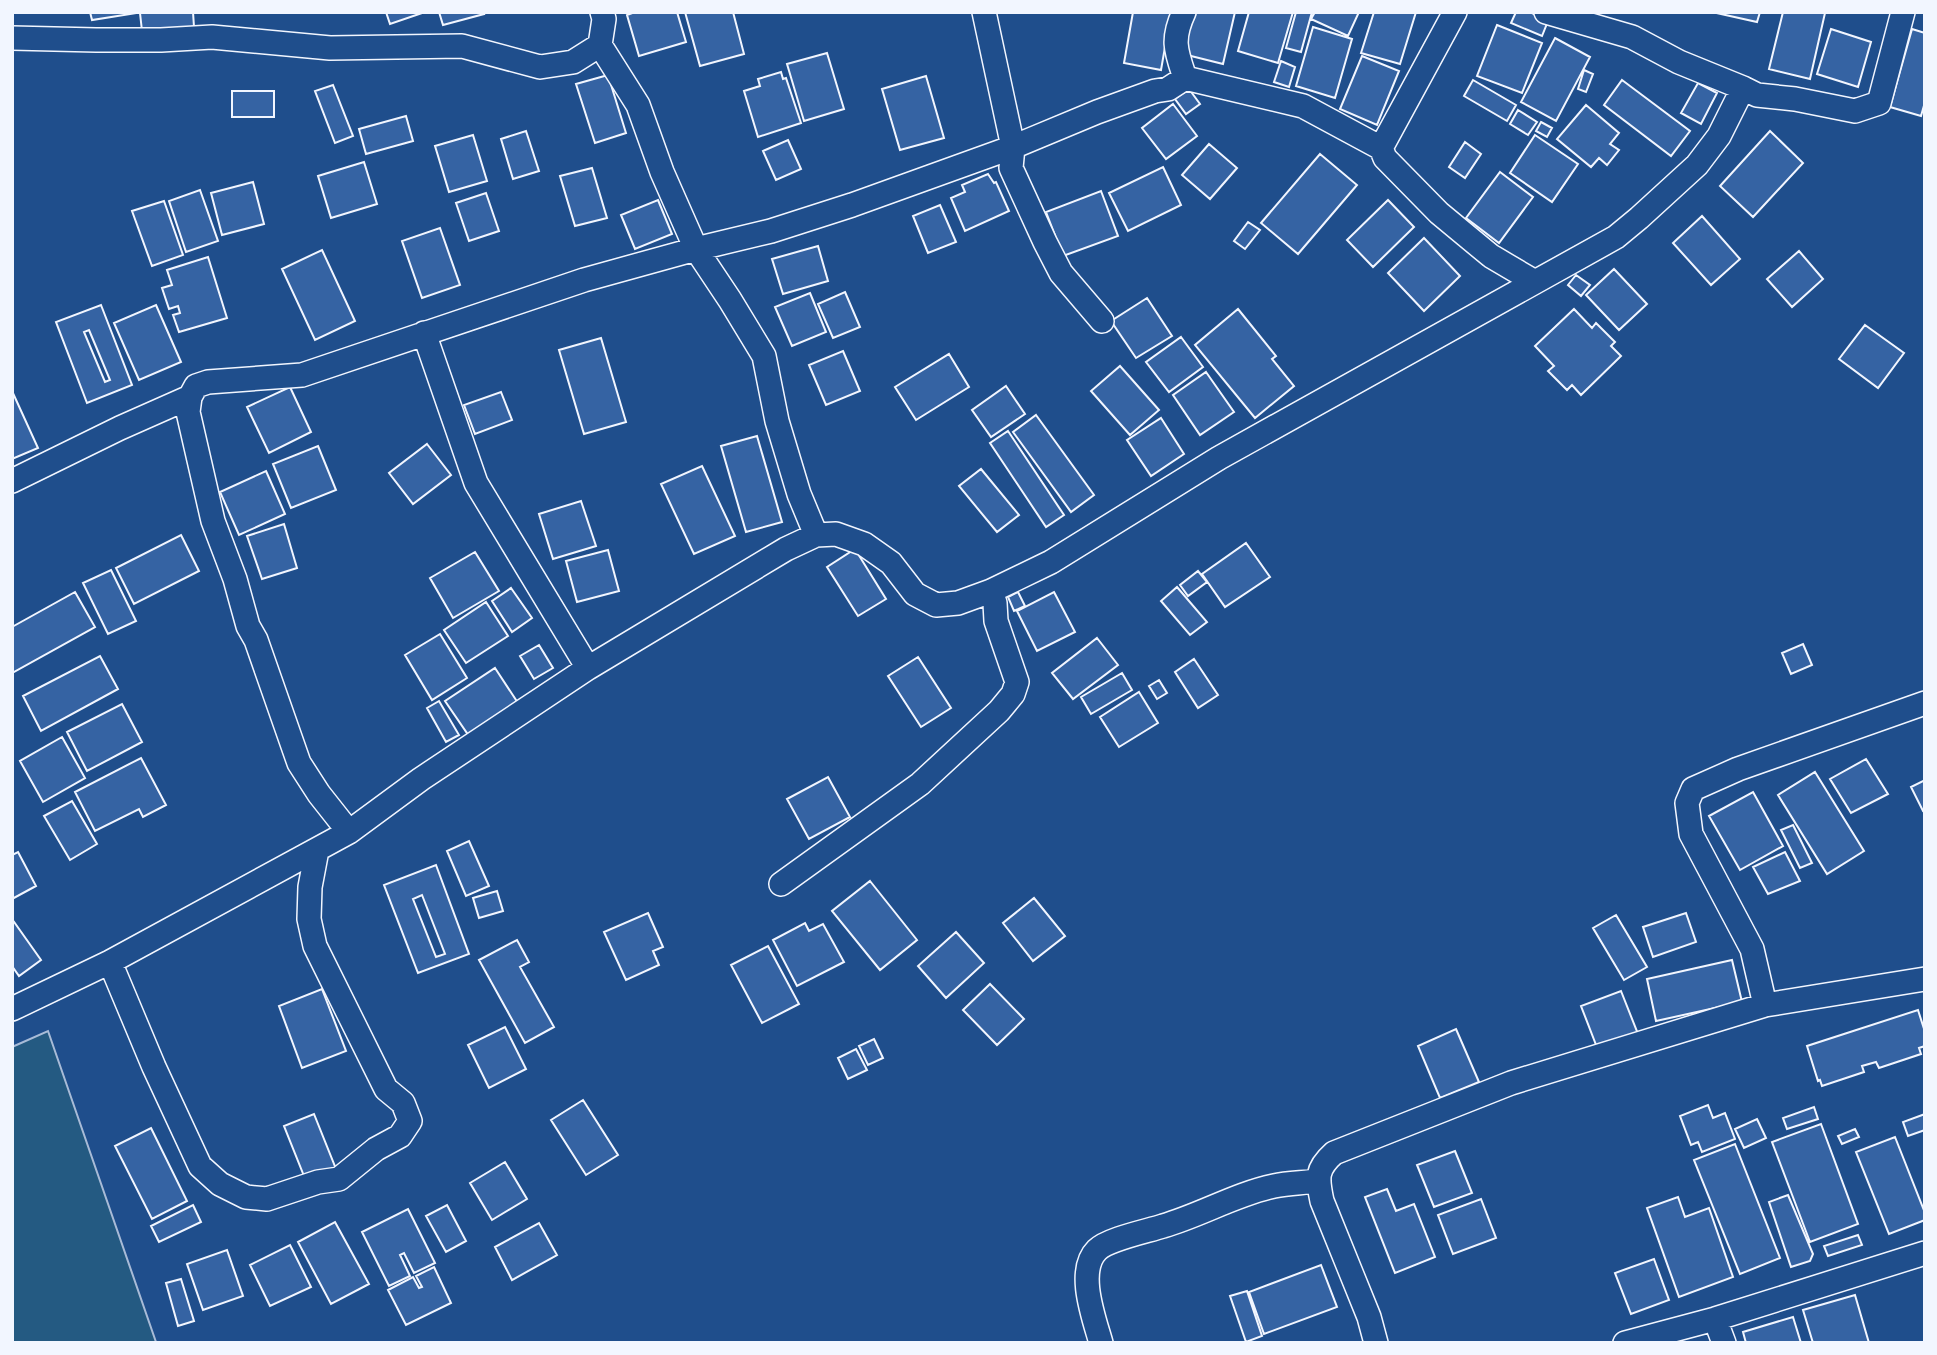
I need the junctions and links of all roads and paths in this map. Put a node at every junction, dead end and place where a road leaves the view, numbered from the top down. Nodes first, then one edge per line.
1 (602, 12) edge
2 (984, 12) edge
3 (1184, 12) edge
4 (1455, 12) edge
5 (1546, 12) edge
6 (1903, 12) edge
7 (12, 38) edge
8 (600, 45) junction
9 (1185, 78) junction
10 (1743, 88) junction
11 (1013, 147) junction
12 (1381, 148) junction
13 (696, 249) junction
14 (1535, 282) junction
15 (1102, 320) dead end
16 (424, 333) junction
17 (190, 397) junction
18 (12, 481) edge
19 (816, 535) junction
20 (991, 591) junction
21 (588, 668) junction
22 (1925, 703) edge
23 (349, 832) junction
24 (317, 850) junction
25 (781, 884) dead end
26 (110, 962) junction
27 (1925, 979) edge
28 (1765, 1005) junction
29 (12, 1009) edge
30 (1317, 1181) junction
31 (1925, 1253) edge
32 (1715, 1319) junction
33 (1101, 1343) edge
34 (1376, 1343) edge
35 (1625, 1343) edge
36 (1724, 1343) edge

1 - 8 street
2 - 11 street
3 - 9 street
4 - 12 street
5 - 10 street
6 - 10 street
7 - 8 street
8 - 13 street
9 - 11 street
9 - 12 street
10 - 14 street
11 - 13 street
11 - 15 street
12 - 14 street
13 - 16 street
13 - 19 street
14 - 20 street
16 - 17 street
16 - 21 street
17 - 18 street
17 - 23 street
19 - 20 street
19 - 21 street
20 - 25 street
21 - 23 street
22 - 28 street
23 - 24 street
24 - 26 street
24 - 26 street
26 - 29 street
27 - 28 street
28 - 30 street
30 - 33 street
30 - 34 street
31 - 32 street
32 - 35 street
32 - 36 street

